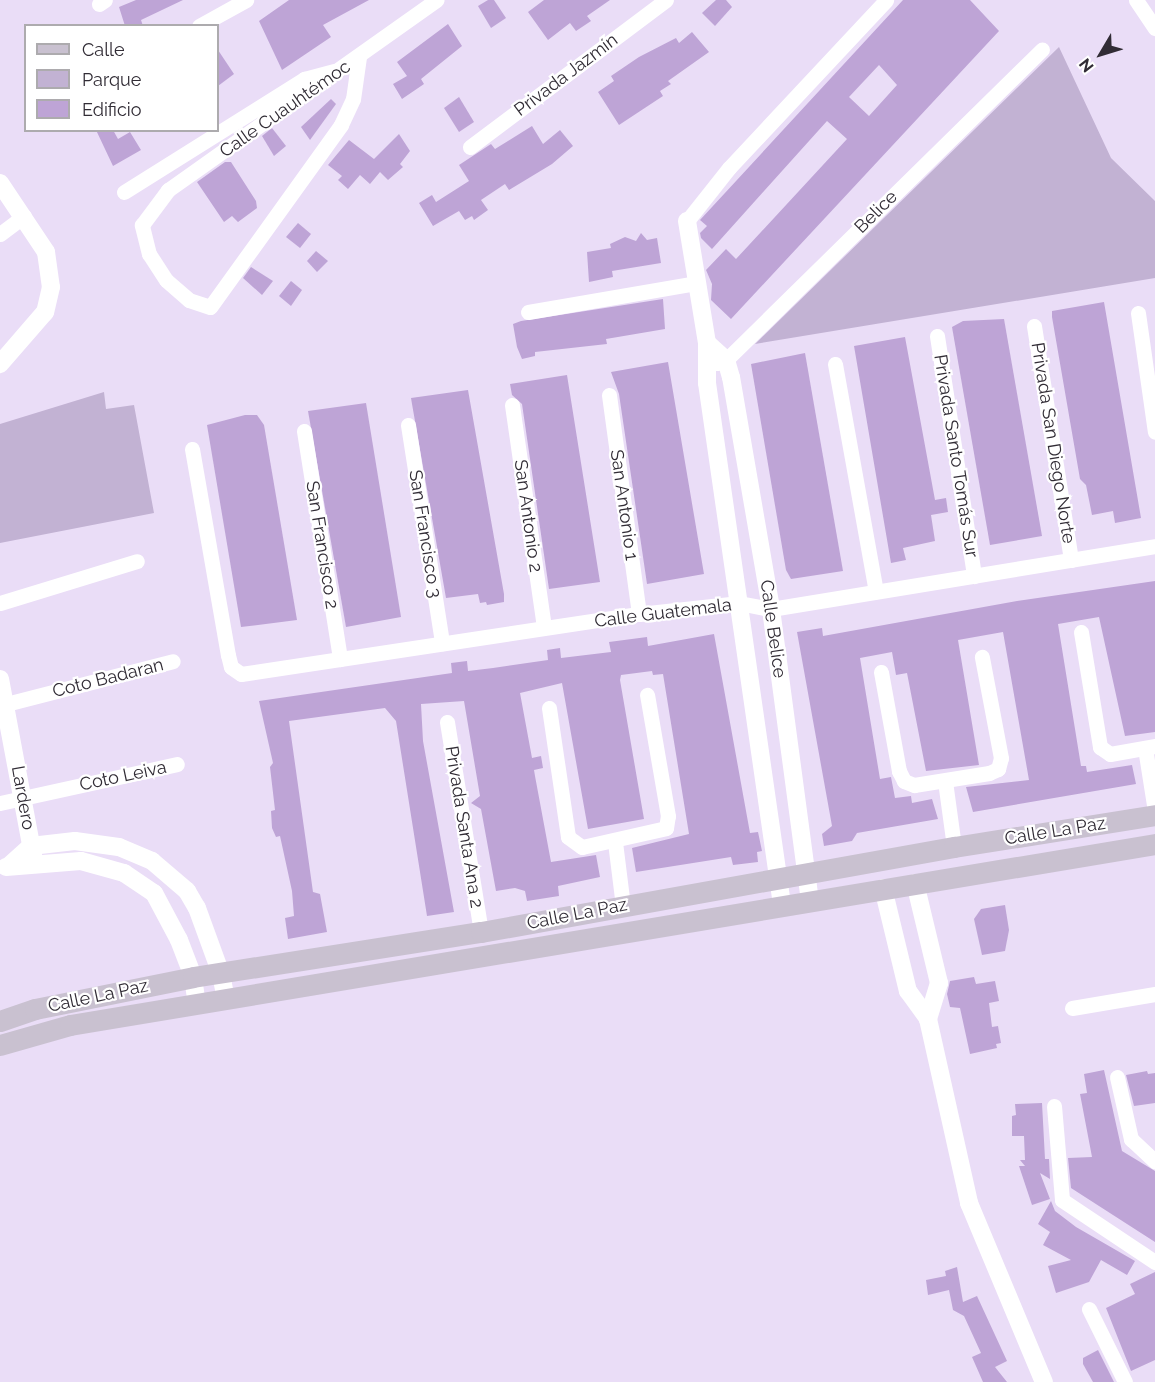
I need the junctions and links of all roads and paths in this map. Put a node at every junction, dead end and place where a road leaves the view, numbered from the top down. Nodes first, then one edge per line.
1 (246, 0) edge
2 (436, 0) edge
3 (886, 0) edge
4 (1136, 0) edge
5 (658, 3) edge
6 (203, 24) edge
7 (1155, 28) edge
8 (1042, 49) dead end
9 (359, 57) junction
10 (340, 70) junction
11 (470, 147) dead end
12 (0, 183) edge
13 (124, 192) dead end
14 (24, 216) junction
15 (687, 221) joint
16 (0, 234) edge
17 (696, 283) junction
18 (528, 312) dead end
19 (1138, 313) dead end
20 (1034, 326) dead end
21 (937, 336) dead end
22 (707, 343) junction
23 (726, 360) junction
24 (0, 364) edge
25 (835, 364) dead end
26 (705, 367) junction
27 (609, 395) dead end
28 (512, 405) dead end
29 (408, 425) dead end
30 (304, 431) dead end
31 (1155, 432) edge
32 (192, 449) dead end
33 (1155, 546) edge
34 (1071, 560) junction
35 (137, 561) dead end
36 (974, 576) junction
37 (876, 591) junction
38 (0, 603) edge
39 (739, 603) junction
40 (771, 609) junction
41 (639, 614) junction
42 (544, 627) junction
43 (1081, 632) dead end
44 (442, 643) junction
45 (982, 657) dead end
46 (340, 659) junction
47 (173, 661) dead end
48 (881, 672) dead end
49 (0, 679) edge
50 (647, 695) dead end
51 (6, 704) junction
52 (549, 708) dead end
53 (447, 722) dead end
54 (1150, 747) edge
55 (177, 764) dead end
56 (945, 781) junction
57 (24, 797) junction
58 (0, 803) edge
59 (1155, 813) edge
60 (615, 842) junction
61 (1155, 844) edge
62 (954, 847) junction
63 (33, 855) junction
64 (5, 867) edge
65 (807, 873) junction
66 (173, 878) junction
67 (778, 878) junction
68 (915, 883) junction
69 (883, 888) junction
70 (154, 893) junction
71 (810, 900) junction
72 (782, 905) junction
73 (623, 906) junction
74 (481, 932) junction
75 (221, 974) junction
76 (193, 977) junction
77 (1155, 994) edge
78 (226, 999) junction
79 (197, 1004) junction
80 (1072, 1008) dead end
81 (928, 1019) junction
82 (0, 1021) edge
83 (0, 1045) edge
84 (1117, 1077) dead end
85 (1054, 1106) dead end
86 (1155, 1161) edge
87 (1155, 1262) edge
88 (1089, 1309) dead end
89 (1044, 1382) edge
90 (1125, 1382) edge

1 - 6 street
2 - 9 street, Calle Cuauhtémoc
3 - 15 street
4 - 7 street
5 - 11 street, Privada Jazmín
8 - 23 street, Belice
9 - 10 street, Calle Cuauhtémoc
9 - 10 street, Calle Cuauhtémoc
10 - 13 street
12 - 14 street
14 - 16 street
14 - 24 street
15 - 17 street, Calle Belice
17 - 18 street
17 - 22 street, Calle Belice
19 - 31 street
20 - 34 street, Privada San Diego Norte
21 - 36 street, Privada Santo Tomás Sur
22 - 23 street
22 - 26 street, Calle Belice
23 - 26 street, Belice
23 - 40 street, Calle Belice
25 - 37 street
26 - 39 street, Calle Belice
27 - 41 street, San Antonio 1
28 - 42 street, San Antonio 2
29 - 44 street, San Francisco 3
30 - 46 street, San Francisco 2
32 - 46 street, Calle Guatemala
33 - 34 street, Calle Guatemala
34 - 36 street, Calle Guatemala
35 - 38 street
36 - 37 street, Calle Guatemala
37 - 40 street, Calle Guatemala
39 - 40 street, Calle Guatemala
39 - 41 street, Calle Guatemala
39 - 67 street, Calle Belice
40 - 65 street, Calle Belice
41 - 42 street, Calle Guatemala
42 - 44 street, Calle Guatemala
43 - 54 street
44 - 46 street, Calle Guatemala
45 - 56 street
47 - 51 street, Coto Badaran
48 - 56 street
49 - 51 street, Lardero
50 - 60 street
51 - 57 street, Lardero
52 - 60 street
53 - 74 street, Privada Santa Ana 2
54 - 59 street
55 - 57 street, Coto Leiva
56 - 62 street
57 - 58 street, Coto Leiva
57 - 63 street, Lardero
59 - 62 main road, Calle La Paz
60 - 73 street
61 - 68 main road, Calle La Paz
62 - 65 main road, Calle La Paz
63 - 64 street, Lardero
63 - 66 street, Lardero
63 - 70 street
65 - 67 main road, Calle La Paz
65 - 71 street, Calle Belice
66 - 70 street
66 - 75 street, Lardero
67 - 72 street, Calle Belice
67 - 73 main road, Calle La Paz
68 - 69 main road, Calle La Paz
68 - 81 street
69 - 71 main road, Calle La Paz
69 - 81 street
70 - 76 street
71 - 72 main road, Calle La Paz
72 - 78 main road, Calle La Paz
73 - 74 main road, Calle La Paz
74 - 75 main road, Calle La Paz
75 - 76 main road, Calle La Paz
75 - 78 street, Lardero
76 - 79 street
76 - 82 main road, Calle La Paz
77 - 80 street
78 - 79 main road, Calle La Paz
79 - 83 main road, Calle La Paz
81 - 89 street
84 - 86 street
85 - 87 street
88 - 90 street

